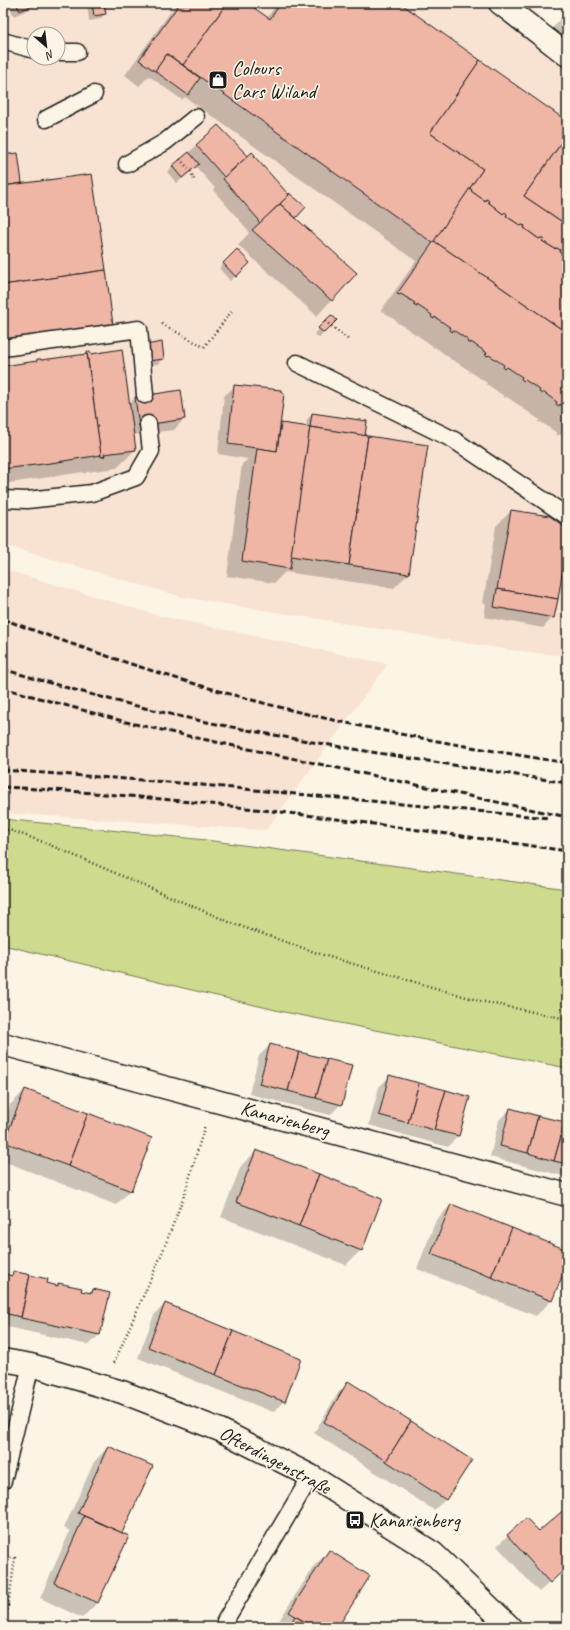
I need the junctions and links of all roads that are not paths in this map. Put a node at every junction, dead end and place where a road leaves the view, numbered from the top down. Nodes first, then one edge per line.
1 (500, 3) edge
2 (3, 41) edge
3 (26, 48) edge
4 (66, 52) edge
5 (77, 52) dead end
6 (567, 55) edge
7 (94, 94) dead end
8 (196, 117) dead end
9 (46, 119) dead end
10 (127, 164) dead end
11 (3, 348) edge
12 (297, 363) dead end
13 (146, 395) dead end
14 (148, 424) dead end
15 (3, 499) edge
16 (567, 516) edge
17 (3, 1044) edge
18 (567, 1195) edge
19 (3, 1360) edge
20 (31, 1365) junction
21 (310, 1476) junction
22 (3, 1481) edge
23 (225, 1621) dead end
24 (510, 1627) edge

1 - 6 street
2 - 3 lane
4 - 5 lane
7 - 9 lane
8 - 10 lane
11 - 13 lane
12 - 16 lane
14 - 15 lane
17 - 18 street, Kanarienberg
19 - 20 street, Ofterdingenstraße
20 - 21 street, Ofterdingenstraße
20 - 22 lane
21 - 23 lane
21 - 24 street, Ofterdingenstraße

